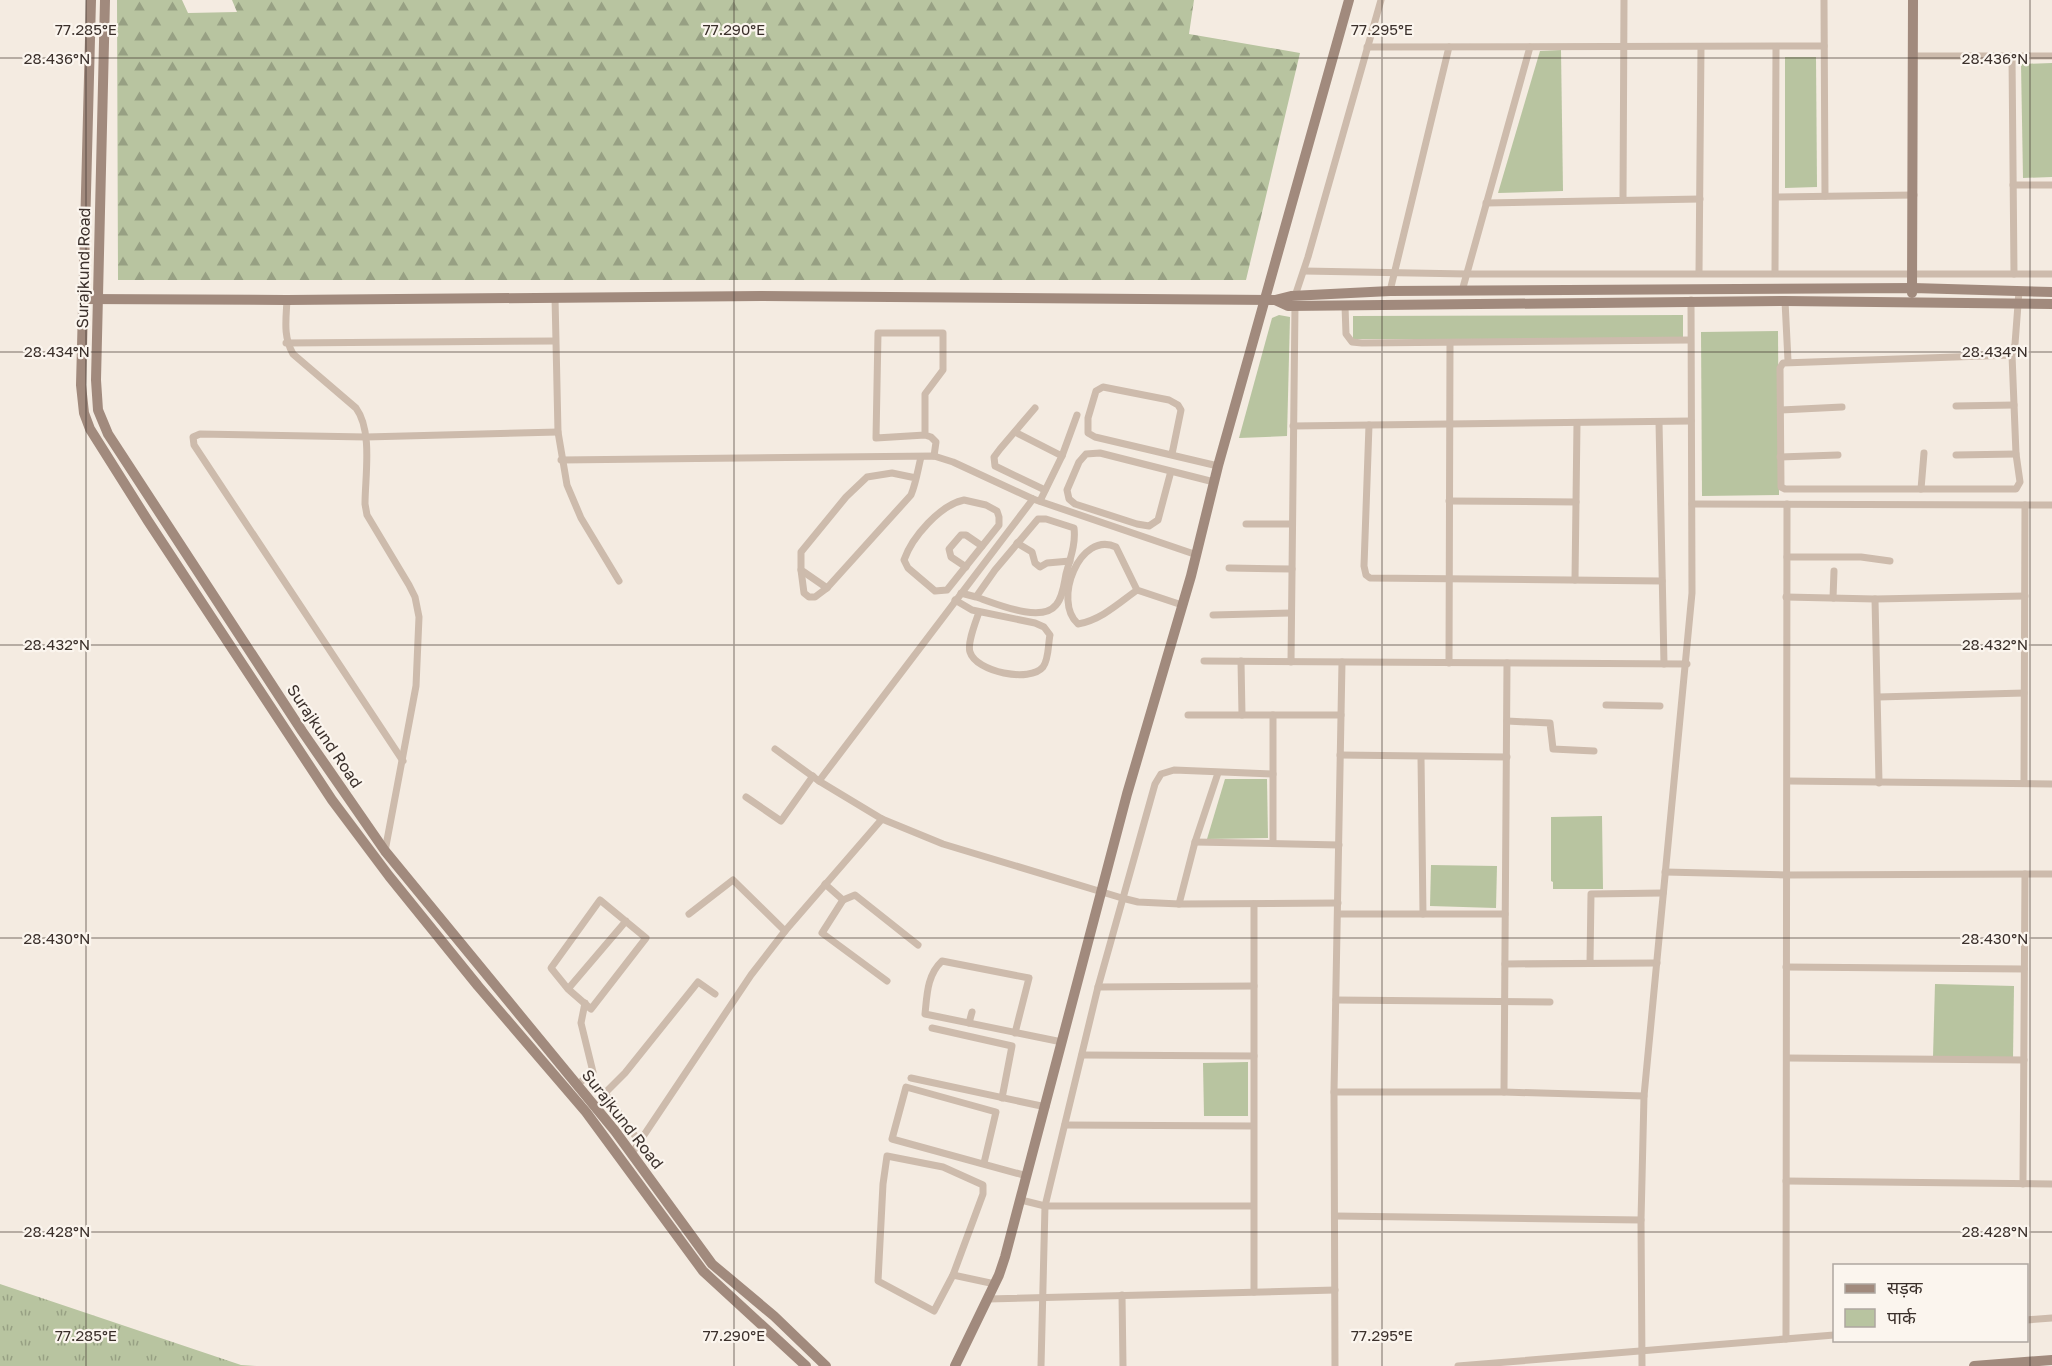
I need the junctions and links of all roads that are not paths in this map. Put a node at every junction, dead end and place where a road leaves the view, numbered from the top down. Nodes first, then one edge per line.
1 (91, 0) edge
2 (105, 0) edge
3 (1349, 0) edge
4 (1381, 0) edge
5 (1624, 0) edge
6 (1824, 0) edge
7 (1913, 0) edge
8 (1824, 46) junction
9 (1367, 47) junction
10 (1449, 47) junction
11 (1530, 47) junction
12 (1624, 47) junction
13 (1701, 47) junction
14 (1776, 47) junction
15 (1913, 56) junction
16 (2012, 56) junction
17 (2052, 56) edge
18 (2013, 185) junction
19 (2052, 185) edge
20 (1914, 195) junction
21 (1825, 196) junction
22 (1777, 197) junction
23 (1700, 199) junction
24 (1623, 200) junction
25 (1486, 203) junction
26 (1304, 271) junction
27 (1393, 273) junction
28 (1633, 273) junction
29 (1699, 273) junction
30 (1775, 273) junction
31 (1913, 273) junction
32 (1467, 274) junction
33 (1553, 274) junction
34 (2014, 274) junction
35 (2052, 274) edge
36 (1913, 288) junction
37 (1634, 290) junction
38 (1691, 290) junction
39 (1390, 291) junction
40 (1462, 291) junction
41 (1552, 291) junction
42 (2019, 291) junction
43 (2052, 292) edge
44 (555, 297) junction
45 (82, 299) junction
46 (98, 299) junction
47 (287, 300) junction
48 (1270, 300) junction
49 (1295, 301) junction
50 (1785, 301) junction
51 (1912, 302) junction
52 (1691, 303) junction
53 (2019, 303) junction
54 (2052, 304) edge
55 (1345, 306) junction
56 (1690, 340) junction
57 (555, 341) junction
58 (286, 342) junction
59 (1450, 343) junction
60 (2012, 355) junction
61 (1788, 361) junction
62 (2014, 405) junction
63 (1956, 406) dead end
64 (1842, 407) dead end
65 (1035, 408) dead end
66 (1781, 410) junction
67 (1077, 415) dead end
68 (1691, 421) junction
69 (1659, 422) junction
70 (1577, 423) junction
71 (1449, 424) junction
72 (1369, 425) junction
73 (1293, 426) junction
74 (558, 432) junction
75 (1015, 432) junction
76 (925, 435) junction
77 (366, 437) junction
78 (1924, 453) dead end
79 (1172, 454) junction
80 (1838, 454) dead end
81 (2016, 454) junction
82 (1956, 455) dead end
83 (934, 456) junction
84 (1062, 456) junction
85 (921, 457) junction
86 (1780, 457) junction
87 (561, 460) junction
88 (1218, 466) junction
89 (1171, 471) junction
90 (916, 478) junction
91 (1214, 482) junction
92 (1921, 489) junction
93 (1045, 490) junction
94 (1036, 500) junction
95 (1449, 501) junction
96 (1576, 502) junction
97 (1692, 504) junction
98 (1787, 504) junction
99 (2025, 505) junction
100 (2052, 505) edge
101 (1246, 524) dead end
102 (1292, 524) junction
103 (1017, 543) junction
104 (982, 546) junction
105 (975, 555) junction
106 (1197, 555) junction
107 (1787, 557) junction
108 (1070, 561) junction
109 (1890, 561) dead end
110 (985, 562) junction
111 (966, 567) junction
112 (1229, 568) dead end
113 (1292, 569) junction
114 (801, 570) junction
115 (1834, 571) dead end
116 (1449, 579) junction
117 (1575, 580) junction
118 (619, 581) dead end
119 (1662, 581) junction
120 (827, 588) junction
121 (1137, 590) junction
122 (961, 593) junction
123 (2025, 596) junction
124 (976, 597) junction
125 (1786, 597) junction
126 (1833, 598) junction
127 (1875, 599) junction
128 (956, 600) junction
129 (1182, 605) junction
130 (979, 612) junction
131 (1291, 613) junction
132 (1213, 615) dead end
133 (1204, 661) dead end
134 (1241, 662) junction
135 (1291, 662) junction
136 (1342, 662) junction
137 (1449, 663) junction
138 (1507, 663) junction
139 (1664, 664) junction
140 (1687, 664) junction
141 (2024, 693) junction
142 (1878, 697) junction
143 (1606, 705) dead end
144 (1660, 706) dead end
145 (1188, 715) dead end
146 (1242, 715) junction
147 (1273, 715) junction
148 (1341, 715) junction
149 (1507, 721) junction
150 (775, 749) dead end
151 (1594, 751) dead end
152 (1340, 754) junction
153 (1421, 757) junction
154 (1507, 757) junction
155 (403, 761) junction
156 (1218, 773) junction
157 (1273, 774) junction
158 (816, 778) junction
159 (1788, 781) junction
160 (1879, 783) junction
161 (2024, 783) junction
162 (2052, 784) edge
163 (746, 797) dead end
164 (882, 819) junction
165 (1195, 842) junction
166 (1273, 843) junction
167 (1339, 845) junction
168 (385, 851) junction
169 (1665, 872) junction
170 (1786, 874) junction
171 (2025, 874) junction
172 (2052, 874) edge
173 (825, 884) junction
174 (1101, 891) junction
175 (1664, 893) junction
176 (1122, 898) junction
177 (843, 900) junction
178 (1338, 903) junction
179 (1179, 904) junction
180 (1254, 904) junction
181 (689, 914) dead end
182 (1338, 914) junction
183 (1423, 914) junction
184 (1505, 914) junction
185 (626, 921) junction
186 (785, 931) junction
187 (918, 945) dead end
188 (1590, 963) junction
189 (1657, 963) junction
190 (1505, 964) junction
191 (1786, 967) junction
192 (2024, 969) junction
193 (887, 981) dead end
194 (1254, 986) junction
195 (1098, 987) junction
196 (568, 989) junction
197 (715, 994) dead end
198 (1336, 1000) junction
199 (1504, 1001) junction
200 (1550, 1002) dead end
201 (585, 1003) junction
202 (972, 1012) dead end
203 (969, 1023) junction
204 (932, 1028) dead end
205 (1015, 1033) junction
206 (1062, 1042) junction
207 (1082, 1055) junction
208 (1254, 1056) junction
209 (1787, 1058) junction
210 (2024, 1060) junction
211 (588, 1077) junction
212 (911, 1078) dead end
213 (578, 1084) junction
214 (1334, 1092) junction
215 (1504, 1092) junction
216 (605, 1093) junction
217 (1644, 1096) junction
218 (1002, 1098) junction
219 (1046, 1107) junction
220 (1065, 1125) junction
221 (1254, 1126) junction
222 (640, 1143) junction
223 (632, 1153) junction
224 (984, 1163) junction
225 (1027, 1176) junction
226 (1786, 1181) junction
227 (2023, 1184) junction
228 (2052, 1184) edge
229 (1021, 1200) junction
230 (1045, 1206) junction
231 (1253, 1206) junction
232 (1335, 1216) junction
233 (1641, 1220) junction
234 (953, 1275) junction
235 (995, 1284) junction
236 (1335, 1290) junction
237 (1254, 1292) junction
238 (1122, 1295) junction
239 (1042, 1297) junction
240 (988, 1299) junction
241 (2052, 1318) edge
242 (2028, 1320) edge
243 (1833, 1335) edge
244 (1786, 1339) junction
245 (1642, 1351) junction
246 (2052, 1360) edge
247 (806, 1366) edge
248 (826, 1366) edge
249 (956, 1366) edge
250 (1041, 1366) edge
251 (1123, 1366) edge
252 (1335, 1366) edge
253 (1458, 1366) edge
254 (1642, 1366) edge
255 (1974, 1366) edge

1 - 45 street, Surajkund Road
2 - 46 street, Surajkund Road
3 - 48 street
4 - 9 street
5 - 12 street
6 - 8 street
7 - 15 street
8 - 14 street
8 - 21 street
9 - 10 street
9 - 26 street
10 - 11 street
10 - 27 street
11 - 12 street
11 - 25 street
12 - 13 street
12 - 24 street
13 - 14 street
13 - 23 street
14 - 22 street
15 - 16 street
15 - 20 street
16 - 17 street
16 - 18 street
18 - 19 street
18 - 34 street
20 - 21 street
20 - 31 street
21 - 22 street
22 - 30 street
23 - 24 street
23 - 29 street
24 - 25 street
25 - 32 street
26 - 27 street
26 - 49 street
27 - 32 street
27 - 39 street
28 - 29 street
28 - 33 street
28 - 37 street
29 - 30 street
30 - 31 street
31 - 34 street
31 - 36 street
32 - 33 street
32 - 40 street
33 - 41 street
34 - 35 street
36 - 38 street
36 - 42 street
36 - 51 street
37 - 38 street
37 - 41 street
38 - 52 street
39 - 40 street
39 - 49 street
40 - 41 street
42 - 43 street
42 - 53 street
44 - 47 street
44 - 48 street
44 - 57 street
45 - 46 street
45 - 247 street, Surajkund Road
46 - 47 street
46 - 168 street, Surajkund Road
47 - 58 street
48 - 49 street
48 - 88 street
49 - 55 street
49 - 73 street
50 - 51 street
50 - 52 street
50 - 61 street
51 - 53 street
52 - 55 street
52 - 56 street
53 - 54 street
53 - 60 street
55 - 59 street
56 - 59 street
56 - 68 street
57 - 58 street
57 - 74 street
58 - 77 street
59 - 71 street
60 - 61 street
60 - 62 street
61 - 66 street
62 - 63 street
62 - 81 street
64 - 66 street
65 - 75 street
66 - 86 street
67 - 84 street
68 - 69 street
68 - 97 street
69 - 70 street
69 - 119 street
70 - 71 street
70 - 96 street
71 - 72 street
71 - 95 street
72 - 73 street
72 - 116 street
73 - 102 street
74 - 77 street
74 - 87 street
75 - 84 street
75 - 93 street
76 - 76 street
76 - 83 street
77 - 155 street
77 - 155 street
78 - 92 street
79 - 79 street
79 - 88 street
80 - 86 street
81 - 82 street
81 - 92 street
83 - 85 street
83 - 94 street
84 - 93 street
85 - 87 street
85 - 90 street
86 - 92 street
87 - 118 street
88 - 91 street
89 - 89 street
89 - 91 street
90 - 114 street
90 - 120 street
91 - 106 street
93 - 94 street
94 - 106 street
94 - 110 street
95 - 96 street
95 - 116 street
96 - 117 street
97 - 98 street
97 - 140 street
98 - 99 street
98 - 107 street
99 - 100 street
99 - 123 street
101 - 102 street
102 - 113 street
103 - 108 street
103 - 108 street
103 - 124 street
104 - 105 street
104 - 111 street
104 - 111 street
105 - 110 street
105 - 111 street
106 - 129 street
107 - 109 street
107 - 125 street
108 - 124 street
110 - 122 street
112 - 113 street
113 - 131 street
114 - 120 street
114 - 120 street
115 - 126 street
116 - 117 street
116 - 137 street
117 - 119 street
119 - 139 street
121 - 121 street
121 - 129 street
122 - 124 street
122 - 128 street
123 - 127 street
123 - 141 street
125 - 126 street
125 - 159 street
126 - 127 street
127 - 142 street
128 - 130 street
128 - 158 street
129 - 174 street
130 - 130 street
131 - 132 street
131 - 135 street
133 - 134 street
134 - 135 street
134 - 146 street
135 - 136 street
136 - 137 street
136 - 148 street
137 - 138 street
138 - 139 street
138 - 149 street
139 - 140 street
140 - 169 street
141 - 142 street
141 - 161 street
142 - 160 street
143 - 144 street
145 - 146 street
146 - 147 street
147 - 148 street
147 - 157 street
148 - 152 street
149 - 151 street
149 - 154 street
150 - 158 street
152 - 153 street
152 - 167 street
153 - 154 street
153 - 183 street
154 - 184 street
155 - 168 street
156 - 157 street
156 - 165 street
156 - 176 street
157 - 166 street
158 - 163 street
158 - 164 street
159 - 160 street
159 - 170 street
160 - 161 street
161 - 162 street
164 - 173 street
164 - 174 street
165 - 166 street
165 - 179 street
166 - 167 street
167 - 178 street
168 - 213 street, Surajkund Road
169 - 170 street
169 - 175 street
170 - 171 street
170 - 191 street
171 - 172 street
171 - 192 street
173 - 177 street
173 - 186 street
174 - 176 street
174 - 206 street
175 - 188 street
175 - 189 street
176 - 179 street
176 - 195 street
177 - 187 street
177 - 193 street
178 - 180 street
178 - 182 street
179 - 180 street
180 - 194 street
181 - 186 street
182 - 183 street
182 - 198 street
183 - 184 street
184 - 190 street
185 - 196 street
185 - 196 street
185 - 201 street
186 - 222 street
188 - 189 street
188 - 190 street
189 - 217 street
190 - 199 street
191 - 192 street
191 - 209 street
192 - 210 street
194 - 195 street
194 - 208 street
195 - 207 street
196 - 201 street
197 - 216 street
198 - 199 street
198 - 214 street
199 - 200 street
199 - 215 street
201 - 211 street
202 - 203 street
203 - 205 street
203 - 205 street
204 - 218 street
205 - 206 street
206 - 219 street
207 - 208 street
207 - 220 street
208 - 221 street
209 - 210 street
209 - 226 street
210 - 227 street
211 - 213 street
211 - 216 street
212 - 218 street
213 - 223 street, Surajkund Road
214 - 215 street
214 - 232 street
215 - 217 street
216 - 222 street
217 - 233 street
218 - 219 street
219 - 225 street
220 - 221 street
220 - 230 street
221 - 231 street
222 - 223 street
223 - 248 street, Surajkund Road
224 - 224 street
224 - 225 street
225 - 229 street
226 - 227 street
226 - 244 street
227 - 228 street
229 - 230 street
229 - 235 street
230 - 231 street
230 - 239 street
231 - 237 street
232 - 233 street
232 - 236 street
233 - 245 street
234 - 234 street
234 - 235 street
235 - 240 street
236 - 237 street
236 - 252 street
237 - 238 street
238 - 239 street
238 - 251 street
239 - 240 street
239 - 250 street
240 - 249 street
241 - 242 street
243 - 244 street
244 - 245 street
245 - 253 street
245 - 254 street
246 - 255 street

